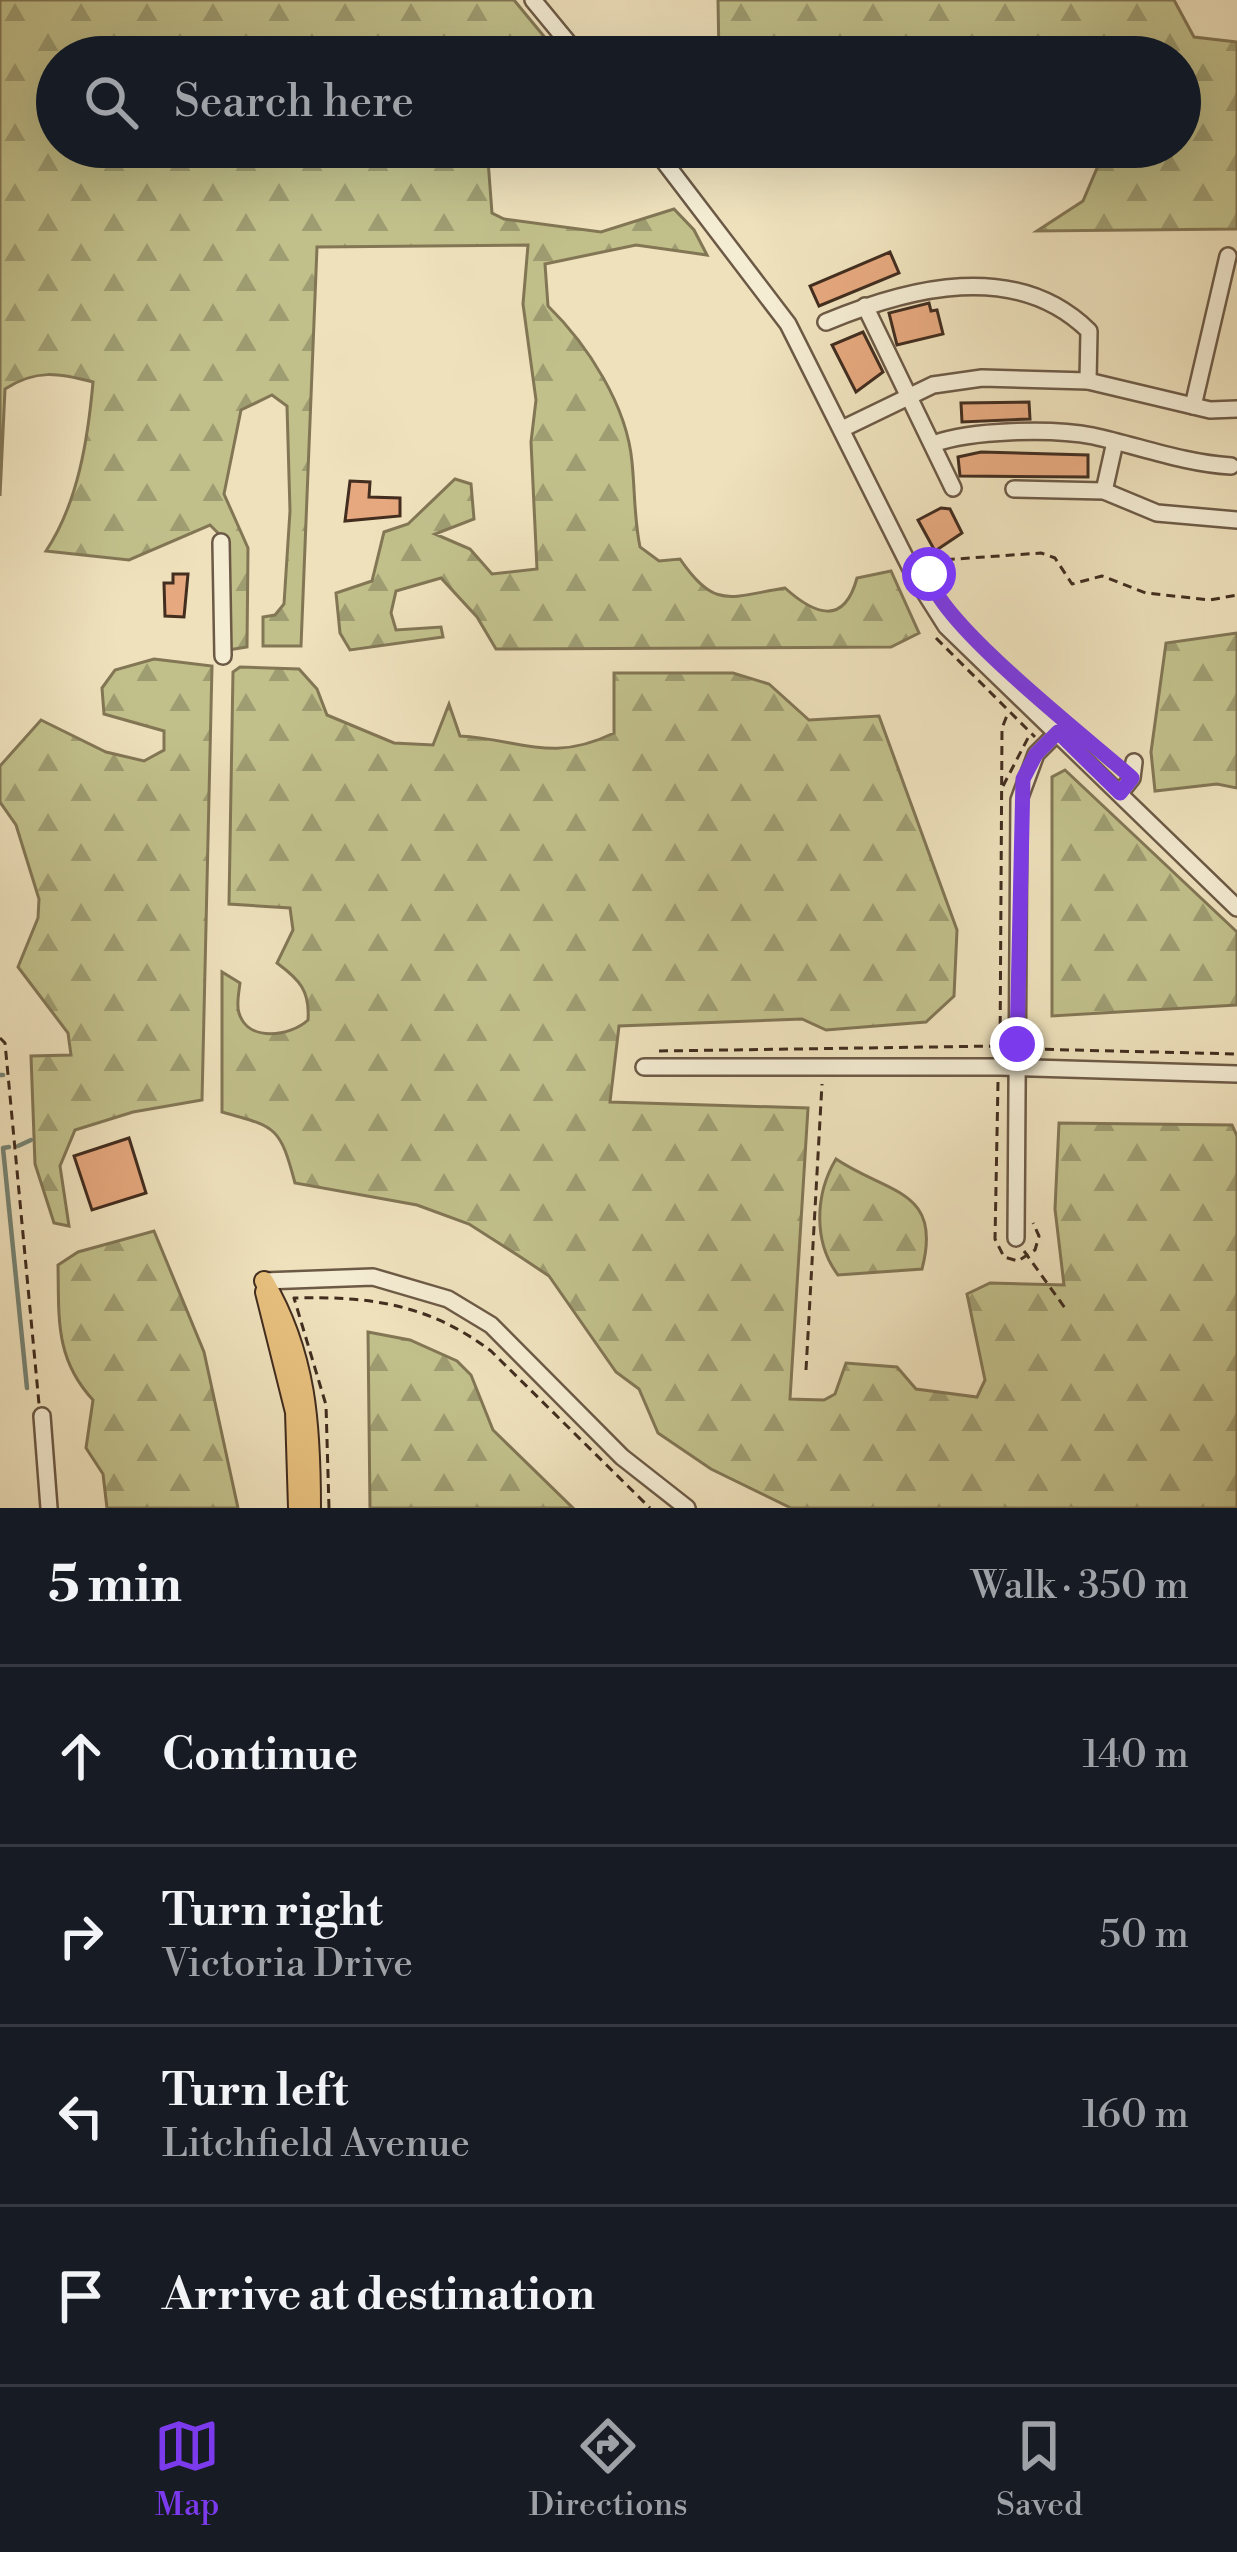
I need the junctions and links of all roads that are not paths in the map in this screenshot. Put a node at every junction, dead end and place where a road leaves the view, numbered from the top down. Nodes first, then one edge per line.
1 (533, 0) edge
2 (563, 36) edge
3 (670, 168) edge
4 (1228, 256) dead end
5 (865, 306) junction
6 (826, 322) dead end
7 (1088, 381) junction
8 (909, 397) junction
9 (1193, 406) junction
10 (1237, 409) edge
11 (842, 429) junction
12 (1115, 442) junction
13 (933, 444) junction
14 (1231, 466) dead end
15 (953, 488) dead end
16 (1014, 489) dead end
17 (1104, 491) junction
18 (1237, 520) edge
19 (221, 542) dead end
20 (223, 656) dead end
21 (1058, 732) junction
22 (1133, 770) road end
23 (1120, 793) junction
24 (1237, 908) edge
25 (644, 1066) dead end
26 (1017, 1068) junction
27 (1237, 1074) edge
28 (1016, 1238) dead end
29 (264, 1281) junction
30 (40, 1408) road end
31 (49, 1508) edge
32 (298, 1508) edge
33 (311, 1508) edge
34 (687, 1508) edge

1 - 2 street
3 - 11 street
4 - 9 street
5 - 6 street
5 - 7 street
5 - 8 street
7 - 8 street
7 - 9 street
8 - 11 street
8 - 13 street
9 - 10 street
11 - 21 street
12 - 13 street
12 - 14 street
12 - 17 street
13 - 15 street
16 - 17 street
17 - 18 street
19 - 20 street
21 - 23 street
21 - 26 street
22 - 23 street
23 - 24 street
25 - 26 street
26 - 27 street
26 - 28 street
29 - 32 main road
29 - 33 main road
29 - 34 street
30 - 31 street

